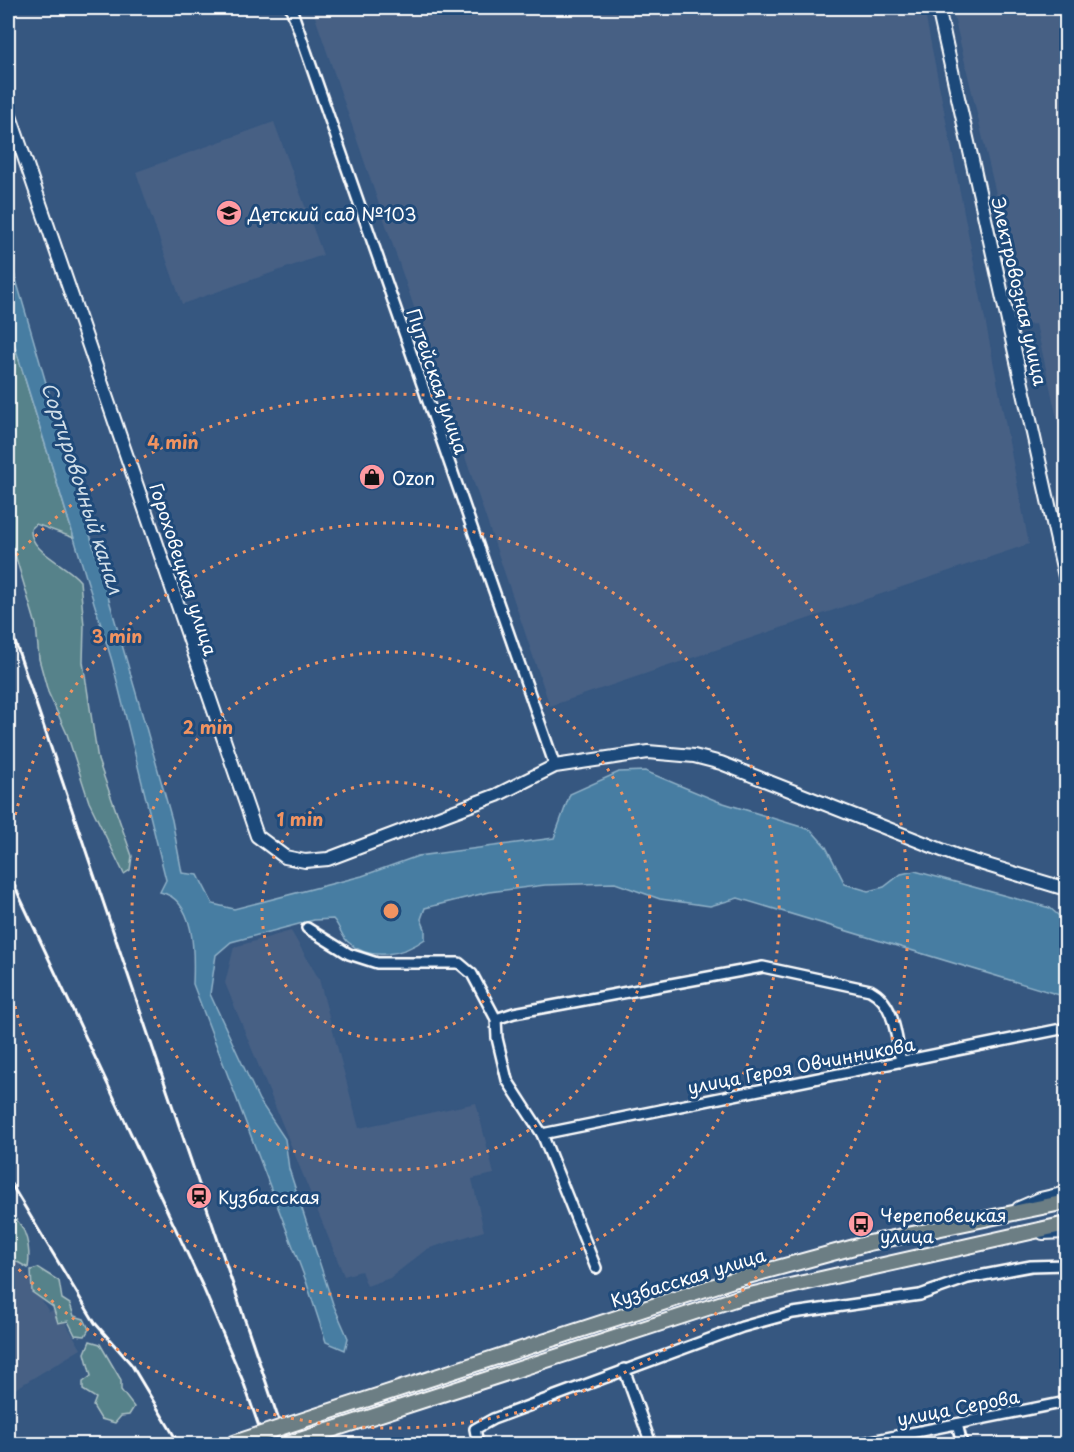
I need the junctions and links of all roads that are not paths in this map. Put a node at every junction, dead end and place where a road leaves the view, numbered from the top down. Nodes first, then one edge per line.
1 (291, 8) edge
2 (938, 8) edge
3 (8, 110) edge
4 (1066, 581) edge
5 (555, 766) junction
6 (1066, 889) edge
7 (307, 928) dead end
8 (496, 1019) junction
9 (1066, 1028) edge
10 (901, 1062) junction
11 (542, 1134) junction
12 (1066, 1193) edge
13 (1066, 1202) edge
14 (1004, 1215) junction
15 (1066, 1224) edge
16 (1066, 1232) edge
17 (1006, 1236) junction
18 (1066, 1265) edge
19 (596, 1268) dead end
20 (624, 1369) junction
21 (1066, 1402) edge
22 (957, 1424) junction
23 (231, 1444) edge
24 (288, 1444) edge
25 (478, 1444) edge
26 (651, 1444) edge
27 (856, 1444) edge
28 (962, 1444) edge

1 - 5 street, Путейская улица
2 - 4 street, Электровозная улица
3 - 5 street, Гороховецкая улица
5 - 6 street
7 - 8 street
8 - 10 street
8 - 11 street
9 - 10 street, улица Героя Овчинникова
10 - 11 street, улица Героя Овчинникова
11 - 19 street
12 - 14 street
13 - 14 main road, Кузбасская улица
14 - 23 main road, Кузбасская улица, bridge
15 - 17 main road, Кузбасская улица
16 - 17 street
17 - 24 main road, Кузбасская улица
18 - 20 street
20 - 25 street
20 - 26 street
21 - 22 street, улица Серова
22 - 27 street, улица Серова
22 - 28 street

